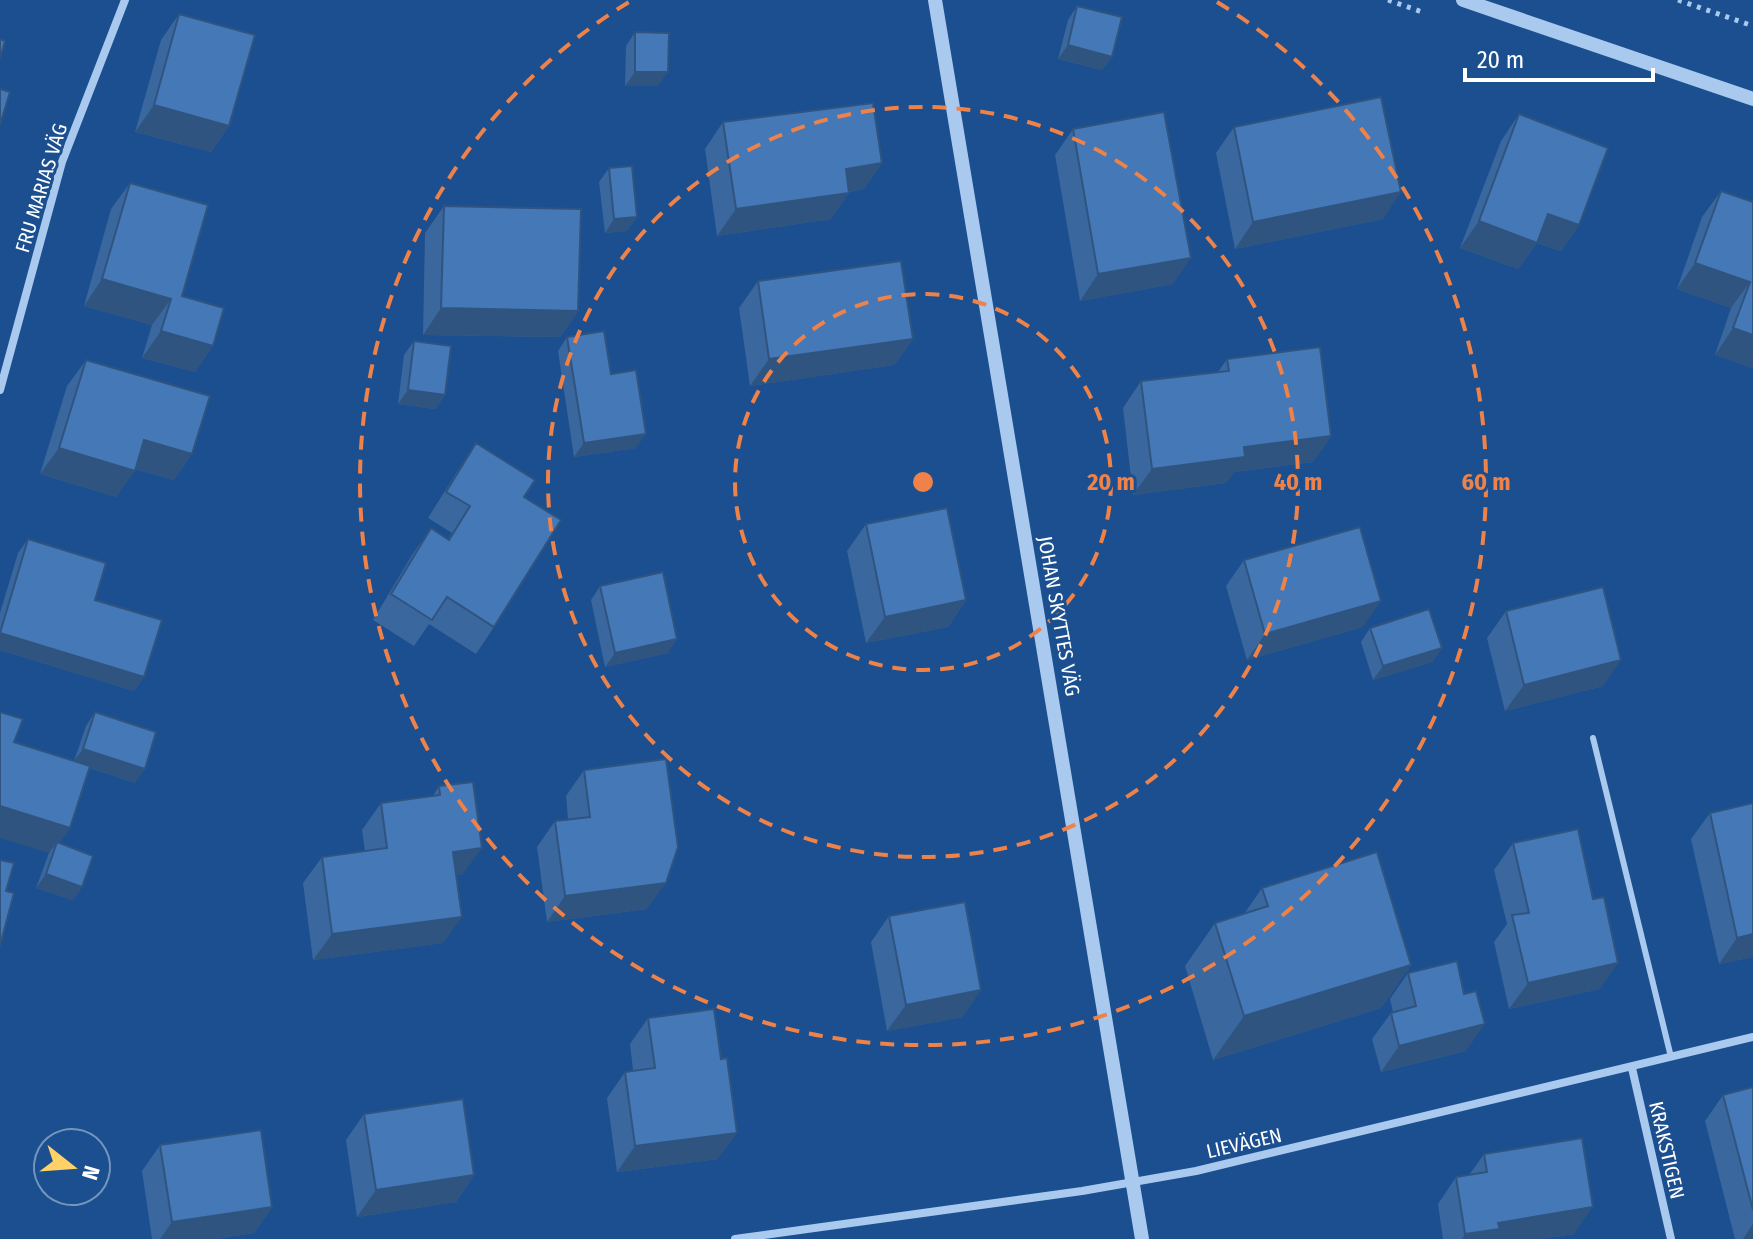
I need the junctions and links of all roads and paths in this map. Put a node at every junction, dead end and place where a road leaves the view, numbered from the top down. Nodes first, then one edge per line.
1 (125, 0) edge
2 (935, 0) edge
3 (1463, 0) edge
4 (1678, 0) edge
5 (1753, 26) edge
6 (1753, 99) edge
7 (0, 390) edge
8 (1593, 738) dead end
9 (1753, 1037) edge
10 (1671, 1057) junction
11 (1632, 1068) junction
12 (1133, 1181) junction
13 (735, 1239) edge
14 (1142, 1239) edge
15 (1671, 1239) edge

1 - 7 street, FRU MARIAS VÄG
2 - 12 street, JOHAN SKYTTES VÄG
3 - 6 street
4 - 5 path
8 - 10 lane
9 - 10 street, LIEVÄGEN
10 - 11 street, LIEVÄGEN
11 - 12 street, LIEVÄGEN
11 - 15 street, KRAKSTIGEN
12 - 13 street, LIEVÄGEN
12 - 14 street, JOHAN SKYTTES VÄG

